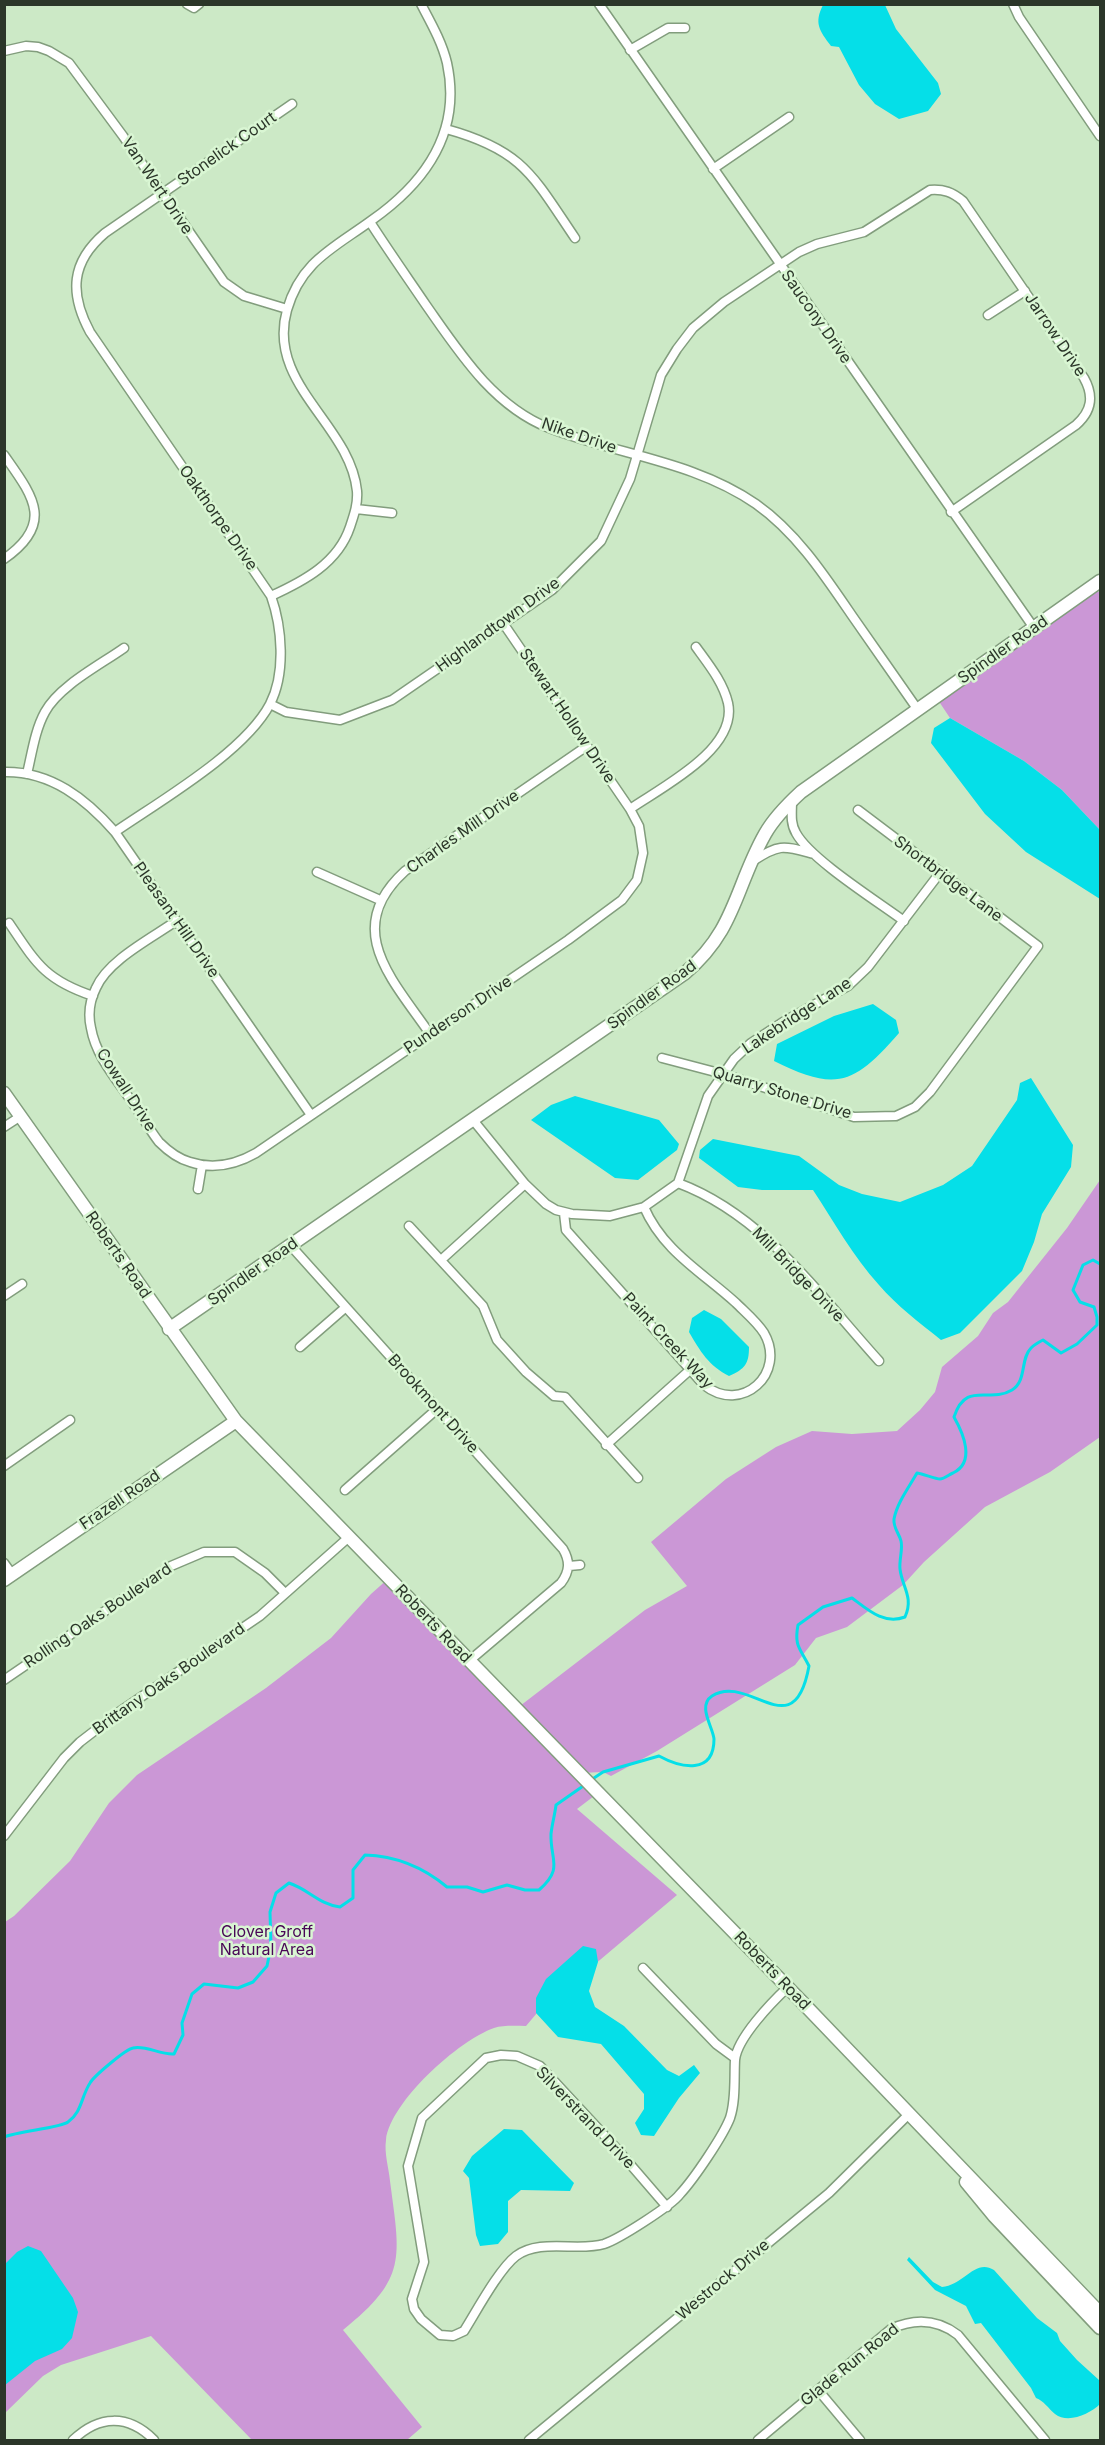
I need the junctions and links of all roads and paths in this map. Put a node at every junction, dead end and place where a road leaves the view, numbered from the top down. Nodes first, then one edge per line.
1 (187, 4) edge
2 (199, 4) edge
3 (421, 4) edge
4 (599, 4) edge
5 (1013, 4) edge
6 (685, 28) dead end
7 (630, 50) junction
8 (4, 51) edge
9 (292, 104) dead end
10 (789, 117) dead end
11 (446, 129) junction
12 (1101, 136) edge
13 (713, 169) junction
14 (943, 189) joint
15 (163, 194) junction
16 (370, 222) junction
17 (575, 238) dead end
18 (780, 265) junction
19 (1025, 291) junction
20 (287, 309) junction
21 (987, 315) dead end
22 (4, 454) edge
23 (637, 455) junction
24 (356, 509) junction
25 (951, 512) junction
26 (392, 513) dead end
27 (4, 559) edge
28 (1101, 581) edge
29 (271, 596) junction
30 (503, 623) junction
31 (1034, 628) junction
32 (696, 647) dead end
33 (124, 648) dead end
34 (270, 705) junction
35 (918, 710) junction
36 (587, 746) junction
37 (4, 772) edge
38 (27, 774) junction
39 (792, 801) junction
40 (630, 809) junction
41 (858, 810) dead end
42 (115, 832) junction
43 (814, 854) junction
44 (753, 861) junction
45 (317, 872) dead end
46 (939, 874) junction
47 (380, 900) junction
48 (176, 921) junction
49 (904, 921) junction
50 (9, 923) dead end
51 (1038, 946) joint
52 (93, 996) junction
53 (430, 1034) junction
54 (662, 1058) dead end
55 (723, 1074) junction
56 (4, 1093) edge
57 (312, 1115) junction
58 (21, 1116) junction
59 (473, 1120) junction
60 (4, 1127) edge
61 (202, 1165) junction
62 (678, 1183) junction
63 (525, 1184) junction
64 (198, 1189) dead end
65 (644, 1207) junction
66 (564, 1213) junction
67 (409, 1226) dead end
68 (291, 1246) junction
69 (441, 1260) junction
70 (22, 1284) dead end
71 (4, 1296) edge
72 (346, 1307) junction
73 (169, 1329) junction
74 (300, 1347) dead end
75 (879, 1361) dead end
76 (691, 1370) junction
77 (437, 1409) junction
78 (70, 1420) dead end
79 (236, 1421) junction
80 (606, 1445) junction
81 (4, 1466) edge
82 (638, 1478) dead end
83 (345, 1490) dead end
84 (349, 1537) junction
85 (4, 1563) edge
86 (580, 1565) dead end
87 (569, 1566) junction
88 (8, 1577) edge
89 (285, 1593) junction
90 (469, 1661) junction
91 (4, 1680) edge
92 (4, 1836) edge
93 (643, 1968) dead end
94 (788, 1987) junction
95 (735, 2058) junction
96 (910, 2113) junction
97 (667, 2207) junction
98 (1101, 2313) edge
99 (1101, 2328) edge
100 (818, 2390) junction
101 (73, 2440) edge
102 (154, 2440) edge
103 (529, 2440) edge
104 (758, 2440) edge
105 (860, 2440) edge
106 (1045, 2440) edge

1 - 2 street
3 - 11 street
4 - 7 street, Saucony Drive
5 - 12 street
6 - 7 street
7 - 13 street, Saucony Drive
8 - 15 street, Van Wert Drive
9 - 15 street, Stonelick Court
10 - 13 street
11 - 16 street
11 - 17 street
13 - 18 street, Saucony Drive
14 - 18 street, Highlandtown Drive
14 - 19 street, Jarrow Drive
15 - 20 street, Van Wert Drive
15 - 29 street, Oakthorpe Drive
16 - 20 street
16 - 23 street, Nike Drive
18 - 23 street, Highlandtown Drive
18 - 25 street, Saucony Drive
19 - 21 street
19 - 25 street, Jarrow Drive
20 - 24 street
22 - 27 street
23 - 30 street, Highlandtown Drive
23 - 35 street, Nike Drive
24 - 26 street
24 - 29 street
25 - 31 street, Saucony Drive
28 - 31 main road, Spindler Road
29 - 34 street, Oakthorpe Drive
30 - 34 street, Highlandtown Drive
30 - 36 street, Stewart Hollow Drive
31 - 35 main road, Spindler Road
32 - 40 street
33 - 38 street
34 - 42 street, Oakthorpe Drive
35 - 39 main road, Spindler Road
36 - 40 street, Stewart Hollow Drive
36 - 47 street, Charles Mill Drive
37 - 38 street, Pleasant Hill Drive
38 - 42 street, Pleasant Hill Drive
39 - 43 street
39 - 44 main road, Spindler Road
40 - 53 street, Punderson Drive
41 - 46 street, Shortbridge Lane
42 - 48 street, Pleasant Hill Drive
43 - 44 street
43 - 49 street
44 - 59 main road, Spindler Road
45 - 47 street
46 - 49 street, Lakebridge Lane
46 - 51 street, Shortbridge Lane
47 - 53 street
48 - 52 street, Cowall Drive
48 - 57 street, Pleasant Hill Drive
49 - 55 street, Lakebridge Lane
50 - 52 street
51 - 55 street, Quarry Stone Drive
52 - 61 street, Cowall Drive
53 - 57 street, Punderson Drive
54 - 55 street, Quarry Stone Drive
55 - 62 street, Lakebridge Lane
56 - 58 main road, Roberts Road
57 - 61 street, Punderson Drive
58 - 60 street
58 - 73 main road, Roberts Road
59 - 63 street
59 - 68 main road, Spindler Road
61 - 64 street
62 - 65 street
62 - 75 street, Mill Bridge Drive
63 - 66 street
63 - 69 street
65 - 66 street
65 - 76 street, Paint Creek Way
66 - 76 street, Paint Creek Way
67 - 69 street
68 - 72 street, Brookmont Drive
68 - 73 main road, Spindler Road
69 - 80 street
70 - 71 street
72 - 74 street
72 - 77 street, Brookmont Drive
73 - 79 main road, Roberts Road
76 - 80 street
77 - 83 street
77 - 87 street, Brookmont Drive
78 - 81 street
79 - 84 main road, Roberts Road
79 - 88 main road, Frazell Road
80 - 82 street
84 - 89 street, Brittany Oaks Boulevard
84 - 90 main road, Roberts Road
85 - 88 street
86 - 87 street
87 - 90 street
89 - 91 street, Rolling Oaks Boulevard
89 - 92 street, Brittany Oaks Boulevard
90 - 94 main road, Roberts Road
93 - 95 street
94 - 95 street
94 - 96 main road, Roberts Road
95 - 97 street
96 - 98 main road, Roberts Road
96 - 99 main road, Roberts Road
96 - 103 street, Westrock Drive
97 - 97 street, Silverstrand Drive
100 - 104 street, Glade Run Road
100 - 105 street
100 - 106 street, Glade Run Road
101 - 102 street

